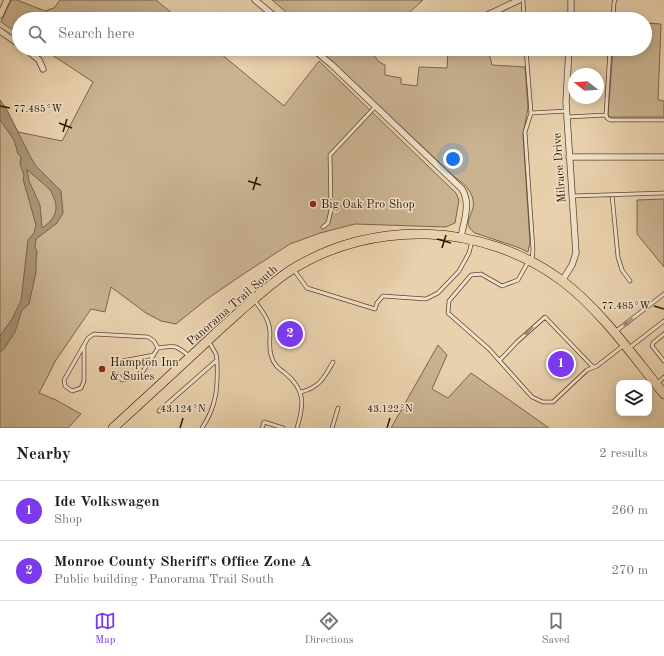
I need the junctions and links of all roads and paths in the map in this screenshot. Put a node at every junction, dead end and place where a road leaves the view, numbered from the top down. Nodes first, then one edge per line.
1 (7, 0) edge
2 (255, 0) edge
3 (519, 0) edge
4 (523, 0) edge
5 (571, 0) edge
6 (615, 0) edge
7 (270, 12) edge
8 (494, 12) edge
9 (524, 12) edge
10 (571, 12) edge
11 (613, 12) edge
12 (0, 15) edge
13 (0, 31) edge
14 (12, 39) edge
15 (34, 56) edge
16 (321, 56) edge
17 (527, 56) edge
18 (569, 56) edge
19 (610, 56) edge
20 (43, 69) dead end
21 (375, 106) junction
22 (531, 113) junction
23 (567, 114) junction
24 (606, 115) junction
25 (664, 120) edge
26 (569, 157) junction
27 (664, 157) edge
28 (664, 193) edge
29 (612, 195) junction
30 (572, 196) junction
31 (323, 227) dead end
32 (461, 237) junction
33 (472, 240) junction
34 (531, 261) junction
35 (293, 269) junction
36 (562, 281) junction
37 (630, 281) dead end
38 (664, 294) edge
39 (254, 299) junction
40 (664, 321) edge
41 (614, 333) junction
42 (664, 334) edge
43 (208, 340) junction
44 (84, 345) junction
45 (626, 347) junction
46 (158, 348) junction
47 (154, 355) junction
48 (190, 357) junction
49 (217, 360) junction
50 (500, 360) junction
51 (664, 360) edge
52 (333, 362) dead end
53 (118, 365) dead end
54 (593, 367) junction
55 (118, 375) dead end
56 (664, 377) edge
57 (656, 384) junction
58 (301, 392) junction
59 (664, 394) edge
60 (338, 408) dead end
61 (159, 411) dead end
62 (112, 428) edge
63 (202, 428) edge
64 (262, 428) edge
65 (283, 428) edge
66 (297, 428) edge
67 (332, 428) edge

1 - 12 street
2 - 7 street
3 - 8 street
4 - 9 lane
5 - 10 street
6 - 11 lane
13 - 14 street
15 - 20 street
16 - 21 street
17 - 22 lane
18 - 23 street, Milrace Drive
19 - 24 lane
21 - 31 lane
21 - 32 street
22 - 23 lane
22 - 34 lane
23 - 24 lane
23 - 26 street, Milrace Drive
24 - 25 lane
26 - 27 street
26 - 30 street, Milrace Drive
28 - 29 lane
29 - 30 lane
29 - 37 lane
30 - 36 street, Milrace Drive
32 - 33 main road, Panorama Trail South
32 - 35 main road, Panorama Trail South
33 - 34 main road, Panorama Trail South
33 - 35 lane
34 - 36 main road, Panorama Trail South
34 - 50 lane
35 - 39 main road, Panorama Trail South
36 - 41 main road, Panorama Trail South
38 -> 41 lane
39 - 43 main road, Panorama Trail South
39 - 58 lane
40 - 45 lane
41 - 45 main road, Panorama Trail South
42 - 51 lane
43 - 48 main road, Panorama Trail South
43 - 49 lane
44 - 44 lane
44 - 46 lane
45 - 54 lane
45 - 57 main road, Panorama Trail South
46 - 47 lane
46 - 48 lane
47 - 53 lane
47 - 55 lane
48 - 62 main road, Panorama Trail South
49 - 61 lane
49 - 63 lane
50 - 54 lane
54 -> 50 lane
52 - 58 lane
56 - 57 lane
57 - 59 main road, Panorama Trail South
58 - 66 lane
60 - 67 lane
64 - 65 lane

